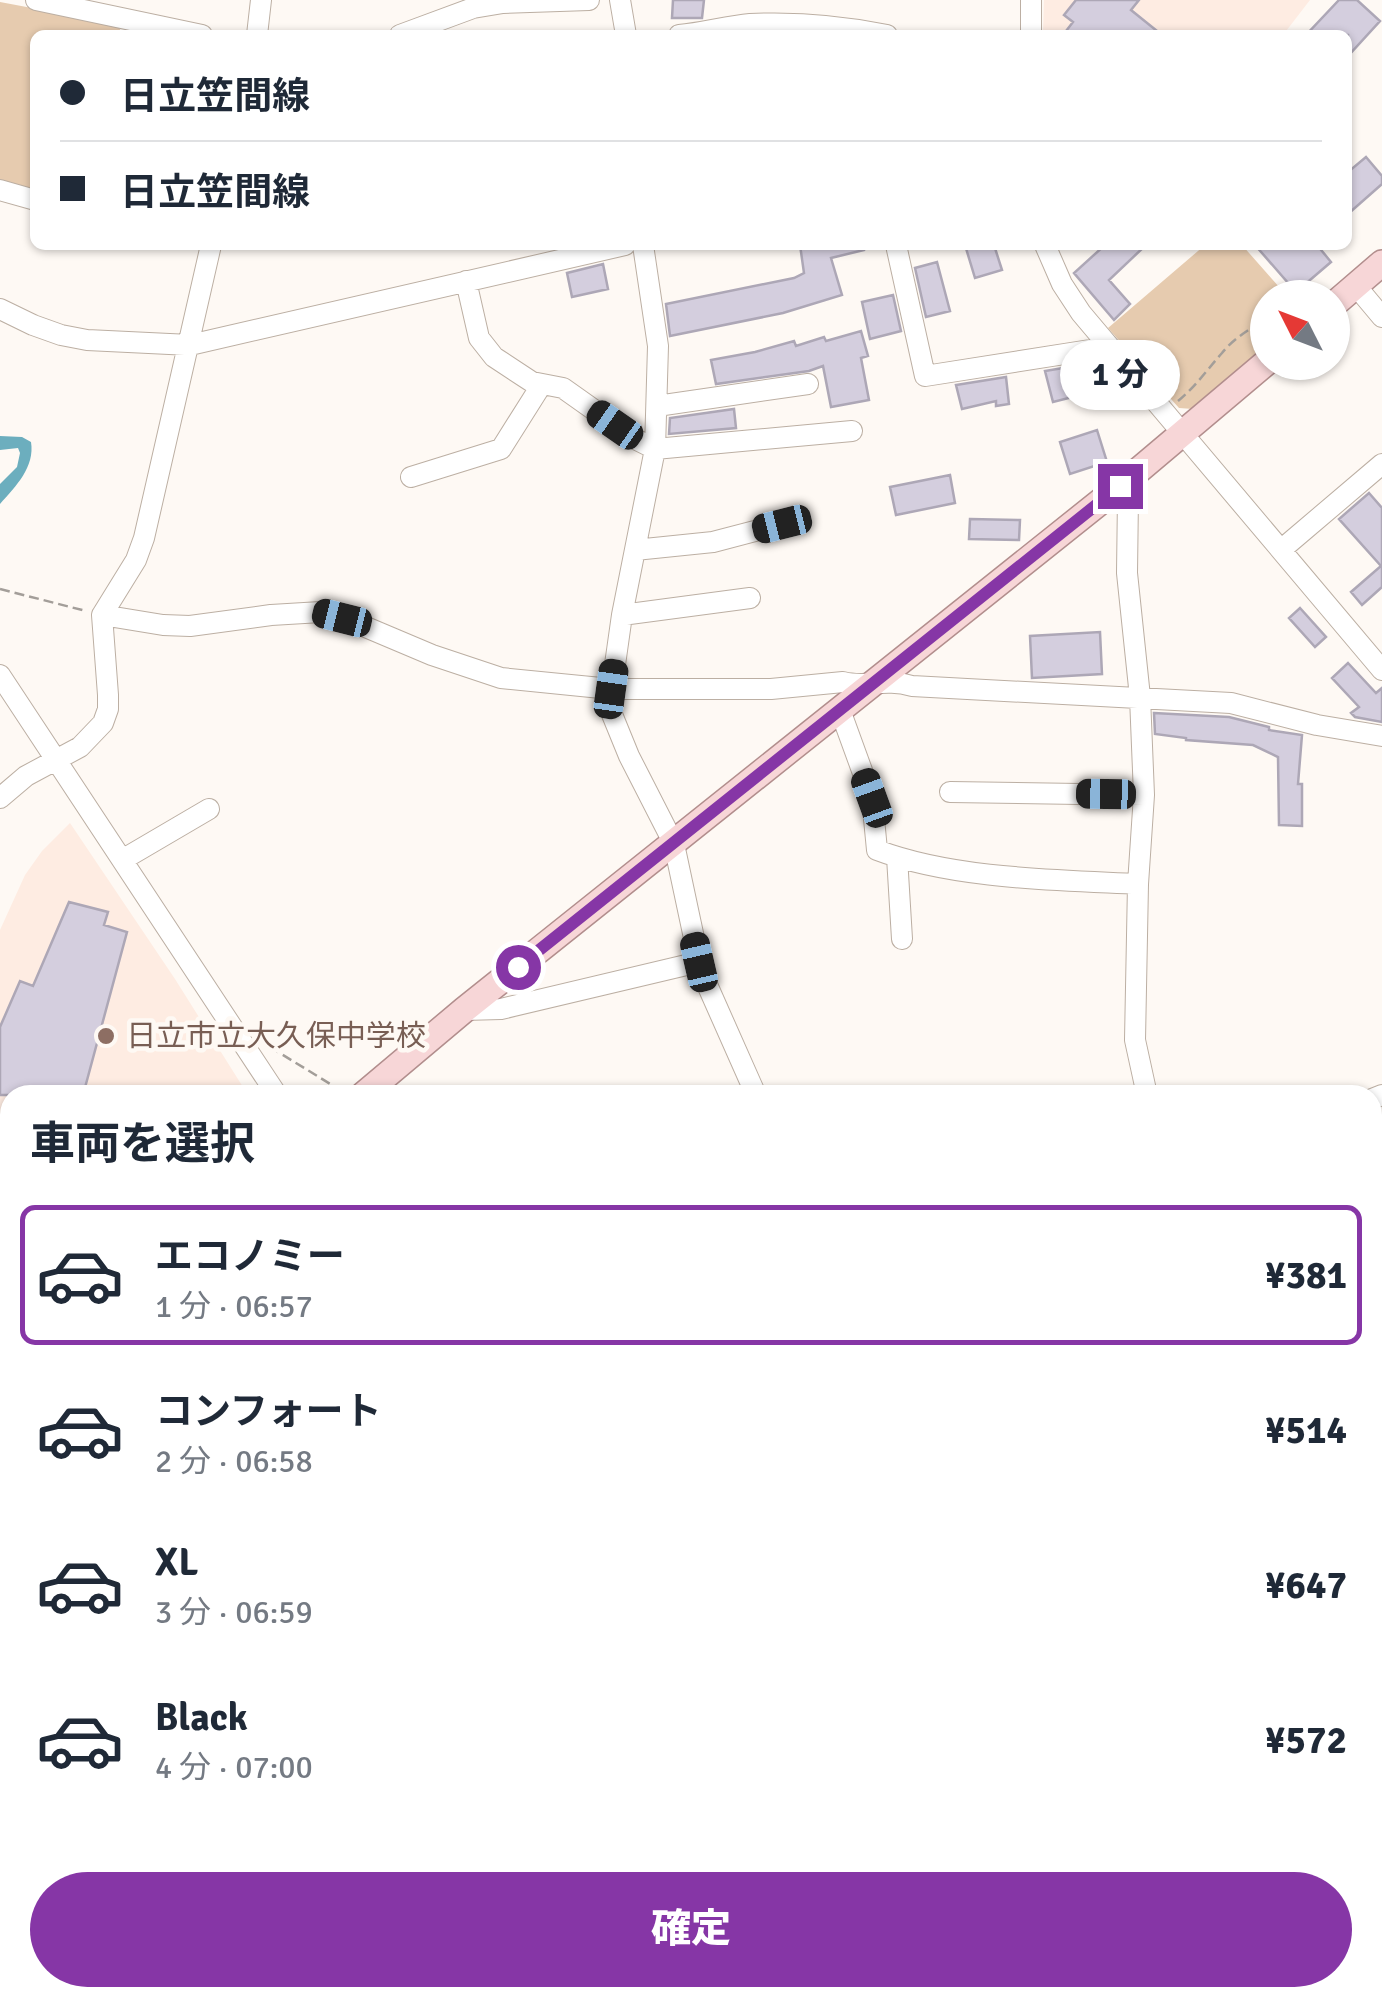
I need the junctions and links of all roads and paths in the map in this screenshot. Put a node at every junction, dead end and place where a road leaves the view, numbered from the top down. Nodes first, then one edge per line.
1 (36, 0) edge
2 (261, 0) edge
3 (589, 0) edge
4 (620, 0) edge
5 (1031, 0) edge
6 (442, 9) edge
7 (130, 27) edge
8 (157, 30) edge
9 (258, 30) edge
10 (408, 30) edge
11 (625, 30) edge
12 (711, 30) edge
13 (831, 30) edge
14 (1031, 30) edge
15 (0, 190) edge
16 (30, 199) edge
17 (210, 250) edge
18 (602, 250) edge
19 (644, 250) edge
20 (897, 250) edge
21 (1046, 250) edge
22 (1382, 263) edge
23 (466, 281) junction
24 (1356, 286) junction
25 (1350, 291) edge
26 (0, 310) edge
27 (1382, 317) edge
28 (1250, 329) edge
29 (190, 345) junction
30 (1109, 347) junction
31 (1250, 376) edge
32 (542, 384) junction
33 (808, 384) dead end
34 (1173, 405) dead end
35 (657, 406) junction
36 (852, 430) dead end
37 (1184, 433) junction
38 (655, 449) junction
39 (1375, 470) edge
40 (410, 478) dead end
41 (1120, 486) junction
42 (1382, 493) edge
43 (782, 524) dead end
44 (1282, 549) junction
45 (635, 550) junction
46 (0, 589) edge
47 (750, 598) dead end
48 (102, 615) junction
49 (622, 615) junction
50 (1382, 670) edge
51 (0, 675) edge
52 (876, 682) junction
53 (611, 689) junction
54 (1140, 697) junction
55 (840, 710) junction
56 (1382, 736) edge
57 (56, 760) junction
58 (950, 792) dead end
59 (1144, 795) junction
60 (0, 798) edge
61 (208, 809) dead end
62 (674, 844) junction
63 (897, 857) junction
64 (122, 860) junction
65 (1138, 884) junction
66 (902, 939) dead end
67 (699, 962) junction
68 (464, 1010) junction
69 (259, 1041) dead end
70 (270, 1085) edge
71 (352, 1085) edge
72 (375, 1085) edge
73 (752, 1085) edge
74 (1146, 1085) edge

1 - 7 street
2 - 9 street
3 - 6 street
4 - 11 street
5 - 14 street
6 - 10 street
7 - 8 street
12 - 13 street
15 - 16 street
17 - 29 street
18 - 23 street
19 - 35 street
20 - 30 street
21 - 30 street
22 - 24 main road
23 - 29 street
23 - 32 street
24 - 25 main road
24 - 27 street
26 - 29 street
28 - 34 path
29 - 48 street
30 - 37 street
31 - 37 main road
32 - 38 street
32 - 40 street
33 - 35 street
35 - 38 street
36 - 38 street
37 - 41 main road
37 - 44 street
38 - 45 street
39 - 42 street
39 - 44 street
41 - 52 main road
41 - 54 street
43 - 45 street
44 - 50 street
45 - 49 street
46 - 48 path
47 - 49 street
48 - 53 street
48 - 57 street
49 - 53 street
51 - 57 street
52 - 53 street
52 - 54 street
52 - 55 main road
53 - 62 street
54 - 56 street
54 - 59 street
55 - 62 main road
55 - 63 street
57 - 60 street
57 - 64 street
58 - 59 street
59 - 65 street
61 - 64 street
62 - 67 street
62 - 68 main road
63 - 65 street
63 - 66 street
64 - 70 street
65 - 74 street
67 - 68 street
67 - 73 street
68 - 72 main road
69 - 71 path

